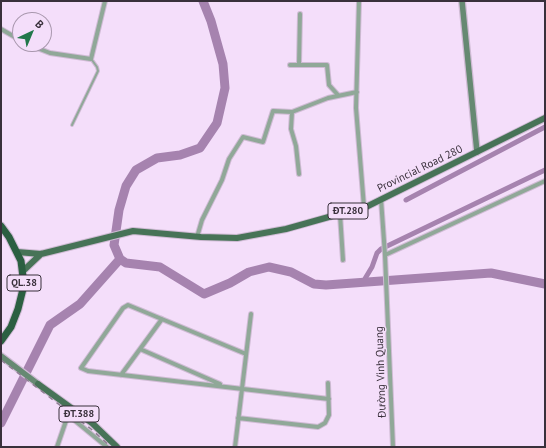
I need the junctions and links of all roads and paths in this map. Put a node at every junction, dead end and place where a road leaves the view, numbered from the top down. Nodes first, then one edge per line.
1 (105, 1) edge
2 (359, 1) edge
3 (462, 1) edge
4 (300, 14) dead end
5 (1, 29) edge
6 (12, 35) edge
7 (47, 52) edge
8 (91, 59) junction
9 (290, 64) dead end
10 (299, 65) junction
11 (357, 92) junction
12 (338, 96) junction
13 (292, 112) junction
14 (545, 118) edge
15 (72, 125) dead end
16 (477, 152) junction
17 (298, 174) dead end
18 (545, 181) edge
19 (381, 199) junction
20 (364, 206) junction
21 (340, 214) junction
22 (1, 226) edge
23 (197, 237) junction
24 (17, 252) junction
25 (41, 254) junction
26 (385, 255) junction
27 (343, 260) dead end
28 (23, 271) junction
29 (251, 314) dead end
30 (162, 318) junction
31 (1, 341) edge
32 (140, 349) junction
33 (246, 354) junction
34 (1, 356) edge
35 (121, 375) junction
36 (38, 384) joint
37 (328, 384) dead end
38 (226, 387) junction
39 (242, 388) junction
40 (329, 399) junction
41 (238, 418) junction
42 (57, 447) edge
43 (107, 447) edge
44 (118, 447) edge
45 (235, 447) edge
46 (393, 447) edge

1 - 8 street
2 - 11 street
3 - 16 street
4 - 10 street
5 - 6 street
7 - 8 street
8 - 15 lane
9 - 10 street
10 - 12 street
11 - 12 street
11 - 20 street
12 - 13 street
13 - 17 street
13 - 23 street
14 - 16 main road, Provincial Road 280 / ĐT.280
16 - 19 main road, Provincial Road 280 / ĐT.280
18 - 26 street
19 - 20 main road, Provincial Road 280 / ĐT.280
19 - 26 street, Đường Vinh Quang
20 - 21 main road, Provincial Road 280 / ĐT.280
21 - 23 main road, Provincial Road 280 / ĐT.280
21 - 27 street
22 - 24 highway, QL.38
23 - 25 main road, Provincial Road 280 / ĐT.280
24 - 25 main road, ĐT.280
24 - 28 highway, QL.38
25 - 28 main road
26 - 46 street, Đường Vinh Quang
28 - 31 highway, QL.38
29 - 33 street
30 - 32 street
30 - 33 street
30 - 35 street
32 - 35 street
32 - 38 street
33 - 39 street
34 - 36 street
35 - 38 street
36 - 44 main road, ĐT.388
37 - 40 street
38 - 39 street
39 - 40 street
39 - 41 street
40 - 41 street
41 - 45 street
42 - 43 street

